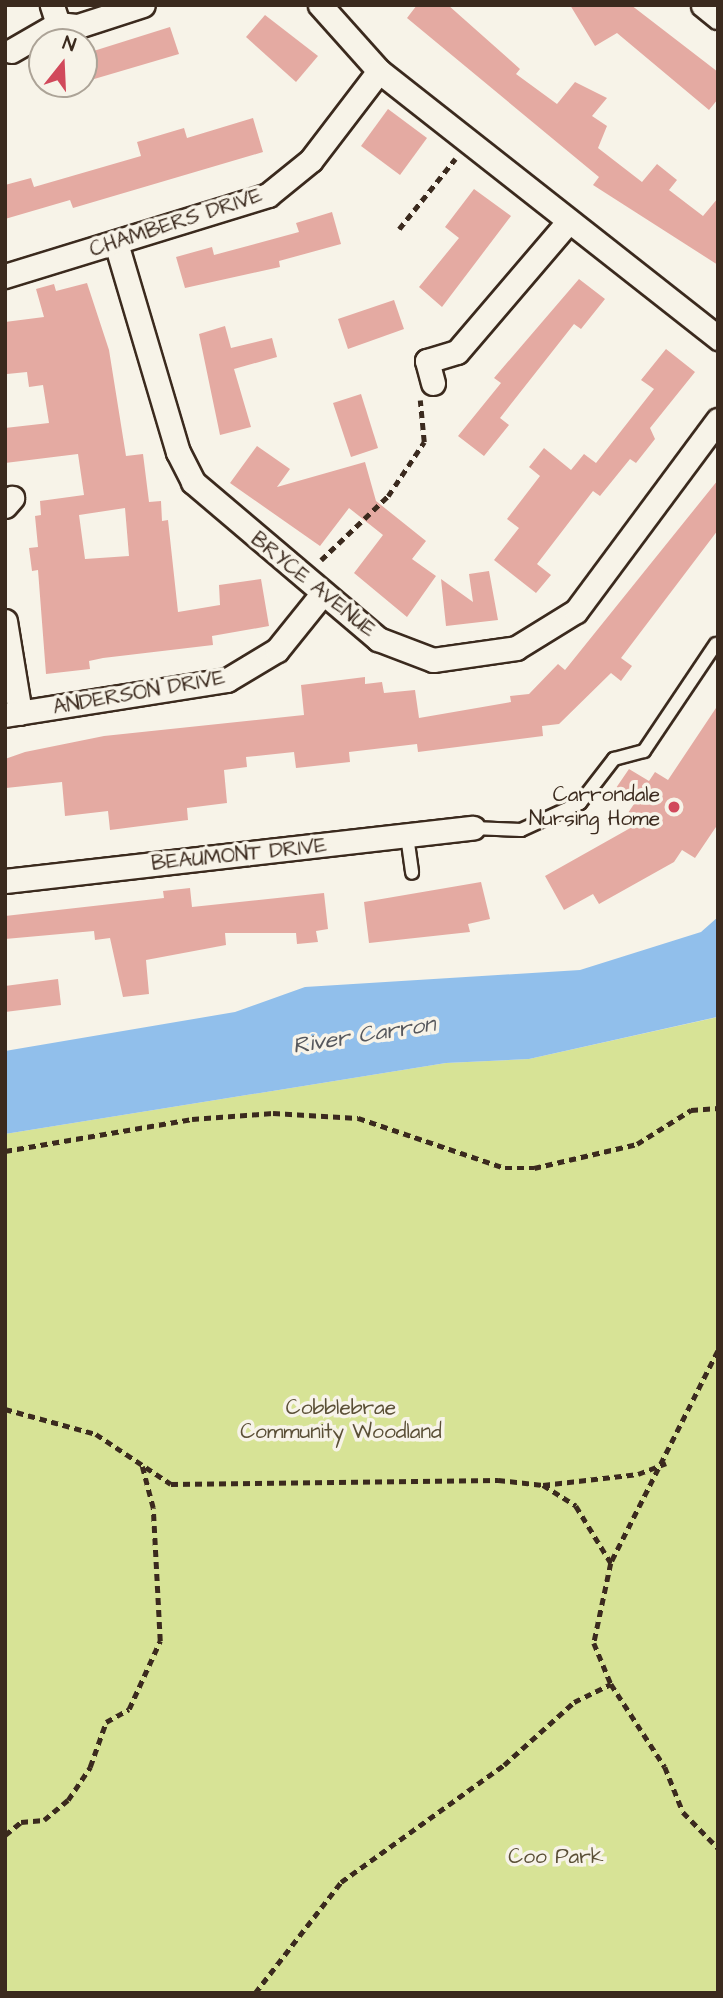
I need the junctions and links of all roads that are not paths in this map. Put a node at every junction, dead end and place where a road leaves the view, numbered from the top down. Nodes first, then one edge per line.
1 (143, 5) edge
2 (320, 5) edge
3 (703, 5) edge
4 (55, 15) edge
5 (718, 17) edge
6 (11, 51) dead end
7 (380, 71) junction
8 (569, 221) junction
9 (116, 243) junction
10 (5, 276) edge
11 (718, 338) edge
12 (433, 383) road end
13 (718, 420) edge
14 (322, 594) junction
15 (5, 621) edge
16 (716, 643) edge
17 (12, 714) edge
18 (473, 828) joint
19 (407, 836) junction
20 (412, 873) dead end
21 (5, 881) edge

1 - 4 street
2 - 7 street
3 - 5 street
4 - 6 street
7 - 8 street
7 - 9 street, CHAMBERS DRIVE
8 - 11 street
8 - 12 street
9 - 10 street, CHAMBERS DRIVE
9 - 14 street, BRYCE AVENUE
13 - 14 street, BRYCE AVENUE
14 - 17 street, ANDERSON DRIVE
15 - 17 street
16 - 18 lane
18 - 19 street, BEAUMONT DRIVE
19 - 20 lane
19 - 21 street, BEAUMONT DRIVE

